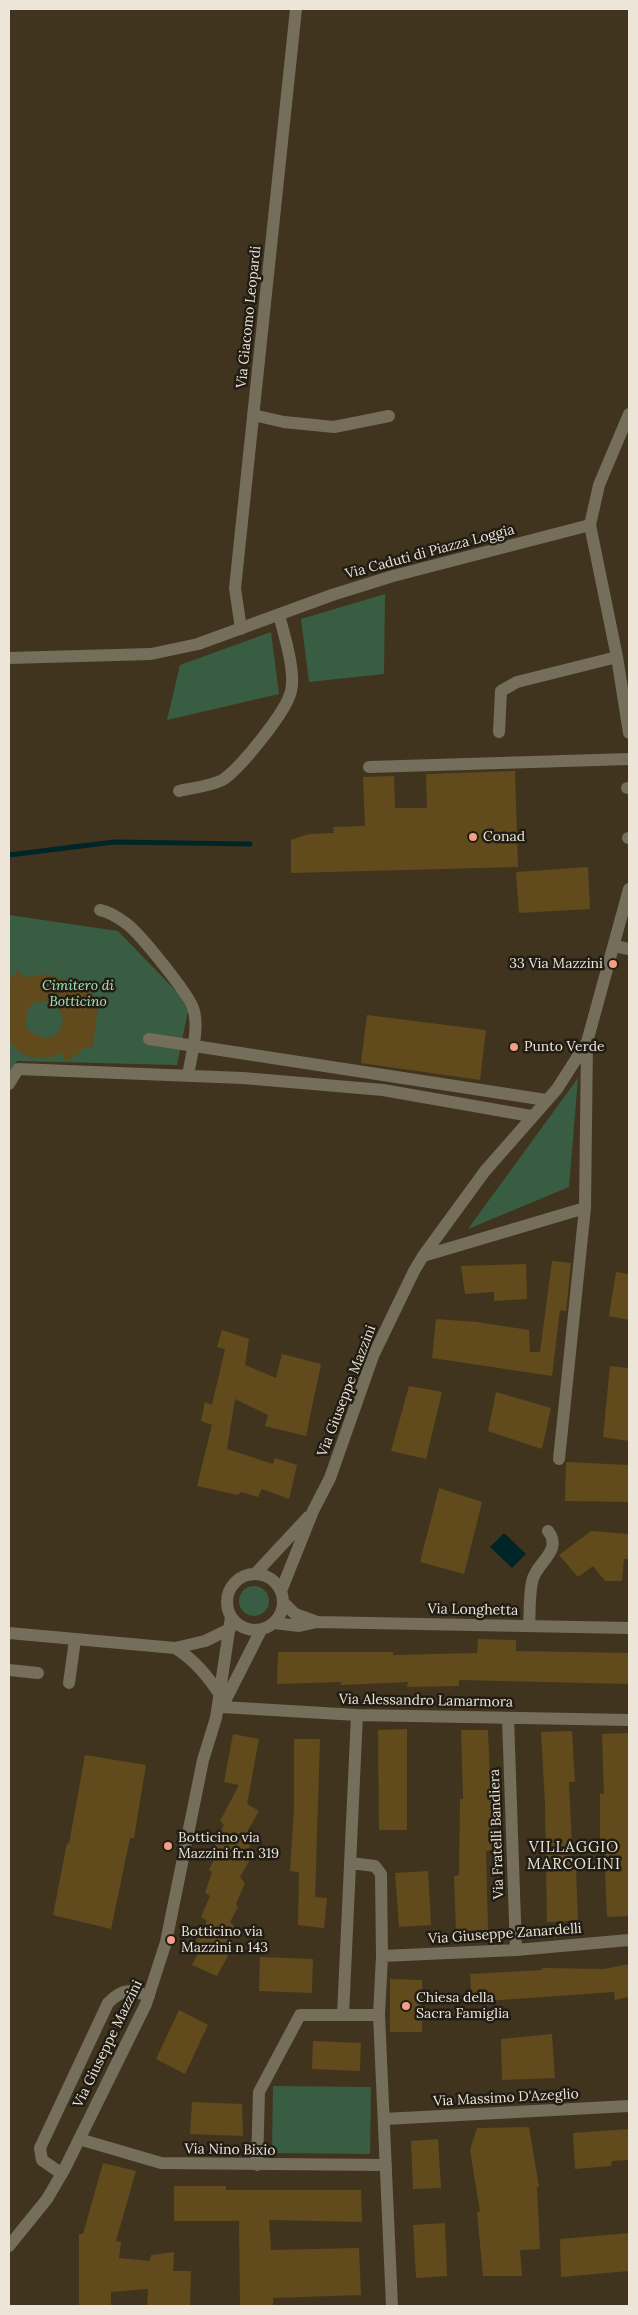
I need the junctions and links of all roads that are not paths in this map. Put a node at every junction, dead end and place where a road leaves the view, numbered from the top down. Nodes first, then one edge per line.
1 (296, 9) edge
2 (629, 414) edge
3 (253, 415) junction
4 (389, 416) dead end
5 (590, 525) junction
6 (279, 614) junction
7 (241, 629) junction
8 (617, 657) junction
9 (9, 658) edge
10 (499, 732) dead end
11 (629, 733) edge
12 (629, 759) edge
13 (369, 767) dead end
14 (179, 791) dead end
15 (629, 890) edge
16 (100, 910) dead end
17 (614, 946) junction
18 (629, 950) edge
19 (149, 1039) dead end
20 (586, 1042) junction
21 (193, 1045) junction
22 (188, 1076) junction
23 (9, 1084) edge
24 (546, 1100) junction
25 (531, 1116) junction
26 (585, 1208) junction
27 (423, 1256) junction
28 (559, 1459) dead end
29 (313, 1511) junction
30 (548, 1531) dead end
31 (255, 1574) junction
32 (282, 1597) junction
33 (317, 1622) junction
34 (231, 1623) junction
35 (274, 1623) junction
36 (529, 1626) junction
37 (629, 1628) edge
38 (261, 1630) junction
39 (9, 1633) edge
40 (75, 1640) junction
41 (175, 1648) junction
42 (9, 1670) edge
43 (38, 1673) dead end
44 (69, 1683) dead end
45 (221, 1701) junction
46 (357, 1715) junction
47 (508, 1718) junction
48 (629, 1720) edge
49 (350, 1863) junction
50 (629, 1940) edge
51 (516, 1950) junction
52 (382, 1956) junction
53 (149, 1996) junction
54 (343, 2014) junction
55 (380, 2015) junction
56 (629, 2106) edge
57 (384, 2119) junction
58 (78, 2139) junction
59 (257, 2165) junction
60 (386, 2165) junction
61 (62, 2174) junction
62 (9, 2246) edge
63 (392, 2306) edge

1 - 3 street, Via Giacomo Leopardi
2 - 5 street
3 - 4 street
3 - 7 street, Via Giacomo Leopardi
5 - 6 street, Via Caduti di Piazza Loggia
5 - 8 street
6 - 7 street, Via Caduti di Piazza Loggia
6 - 14 street
7 - 9 street, Via Caduti di Piazza Loggia
8 - 10 street
8 - 11 street
12 - 13 street
15 - 17 street, Via Giuseppe Mazzini
16 - 21 street
17 - 18 street
17 - 20 street, Via Giuseppe Mazzini
19 - 21 street
20 - 24 street, Via Giuseppe Mazzini
20 - 26 street, Via Giuseppe Mazzini
21 - 22 street
21 - 24 street
22 - 23 street
22 - 25 street
24 - 25 street, Via Giuseppe Mazzini
25 - 27 street, Via Giuseppe Mazzini
26 - 27 street
26 - 28 street, Via Giuseppe Mazzini
27 - 29 street, Via Giuseppe Mazzini
29 - 31 street, Via Giuseppe Mazzini
29 - 32 street, Via Giuseppe Mazzini
30 - 36 street
31 - 32 street
31 - 34 street, Via Giuseppe Mazzini
32 - 33 street, Via Longhetta
32 - 35 street, Via Giuseppe Mazzini
33 - 35 street, Via Longhetta
33 - 36 street, Via Longhetta
34 - 38 street
34 - 41 street
34 - 45 street, Via Giuseppe Mazzini
35 - 38 street
36 - 37 street, Via Longhetta
38 - 45 street, Via Giuseppe Mazzini
39 - 40 street
40 - 41 street
40 - 44 street
41 - 45 street
42 - 43 street
45 - 46 street, Via Alessandro Lamarmora
45 - 53 street, Via Giuseppe Mazzini
46 - 47 street, Via Alessandro Lamarmora
46 - 49 street
47 - 48 street, Via Alessandro Lamarmora
47 - 51 street, Via Fratelli Bandiera
49 - 52 street
49 - 54 street
50 - 51 street, Via Giuseppe Zanardelli
51 - 52 street, Via Giuseppe Zanardelli
52 - 55 street
53 - 58 street, Via Giuseppe Mazzini
53 - 61 street
54 - 55 street
54 - 59 street
55 - 57 street
56 - 57 street, Via Massimo D'Azeglio
57 - 60 street
58 - 59 street, Via Nino Bixio
58 - 61 street, Via Giuseppe Mazzini
59 - 60 street, Via Nino Bixio
60 - 63 street
61 - 62 street, Via Giuseppe Mazzini

